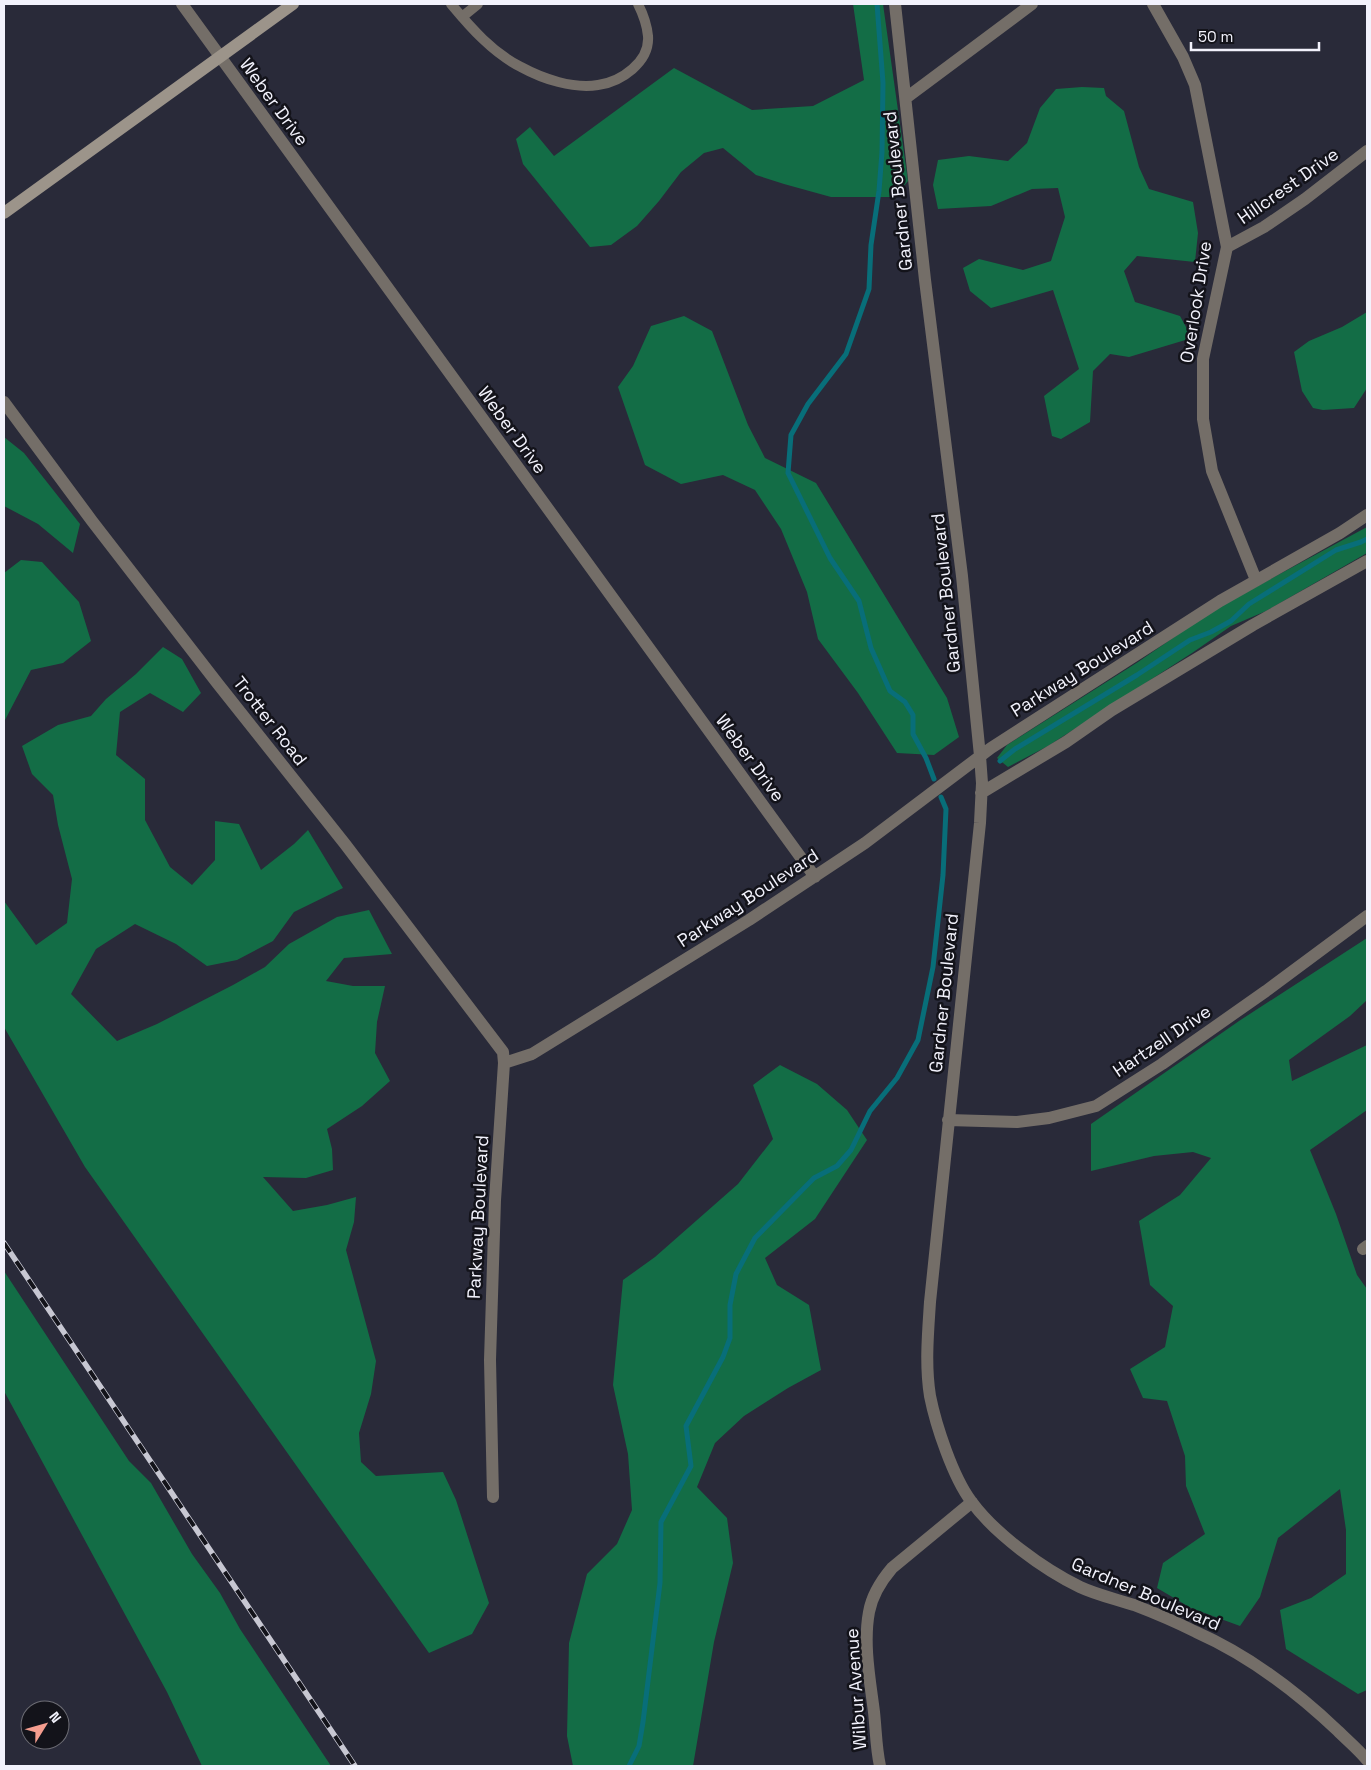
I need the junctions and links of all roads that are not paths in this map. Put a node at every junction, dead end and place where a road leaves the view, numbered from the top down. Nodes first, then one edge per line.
1 (182, 4) edge
2 (292, 4) edge
3 (451, 4) edge
4 (478, 4) edge
5 (638, 4) edge
6 (895, 4) edge
7 (1032, 4) edge
8 (1154, 4) edge
9 (462, 17) junction
10 (220, 56) junction
11 (906, 98) junction
12 (1367, 151) edge
13 (4, 213) edge
14 (1227, 247) junction
15 (4, 402) edge
16 (1367, 515) edge
17 (1367, 561) edge
18 (1256, 580) junction
19 (980, 756) junction
20 (981, 793) junction
21 (815, 877) junction
22 (1367, 916) edge
23 (504, 1063) junction
24 (948, 1120) junction
25 (493, 1497) dead end
26 (972, 1502) junction
27 (1367, 1760) edge
28 (880, 1766) edge

1 - 10 street, Weber Drive
2 - 10 main road
3 - 9 lane
4 - 9 lane
5 - 9 lane
6 - 11 street, Gardner Boulevard
7 - 11 street
8 - 14 street, Overlook Drive
10 - 13 main road
10 - 21 street, Weber Drive
11 - 19 street, Gardner Boulevard
12 - 14 street, Hillcrest Drive
14 - 18 street, Overlook Drive
15 - 23 street, Trotter Road
16 - 18 street, Parkway Boulevard
17 - 20 street
18 - 19 street, Parkway Boulevard
19 - 20 street, Gardner Boulevard
19 - 21 street, Parkway Boulevard
20 - 24 street, Gardner Boulevard
21 - 23 street, Parkway Boulevard
22 - 24 street, Hartzell Drive
23 - 25 street, Parkway Boulevard
24 - 26 street, Gardner Boulevard
26 - 27 street, Gardner Boulevard
26 - 28 street, Wilbur Avenue

